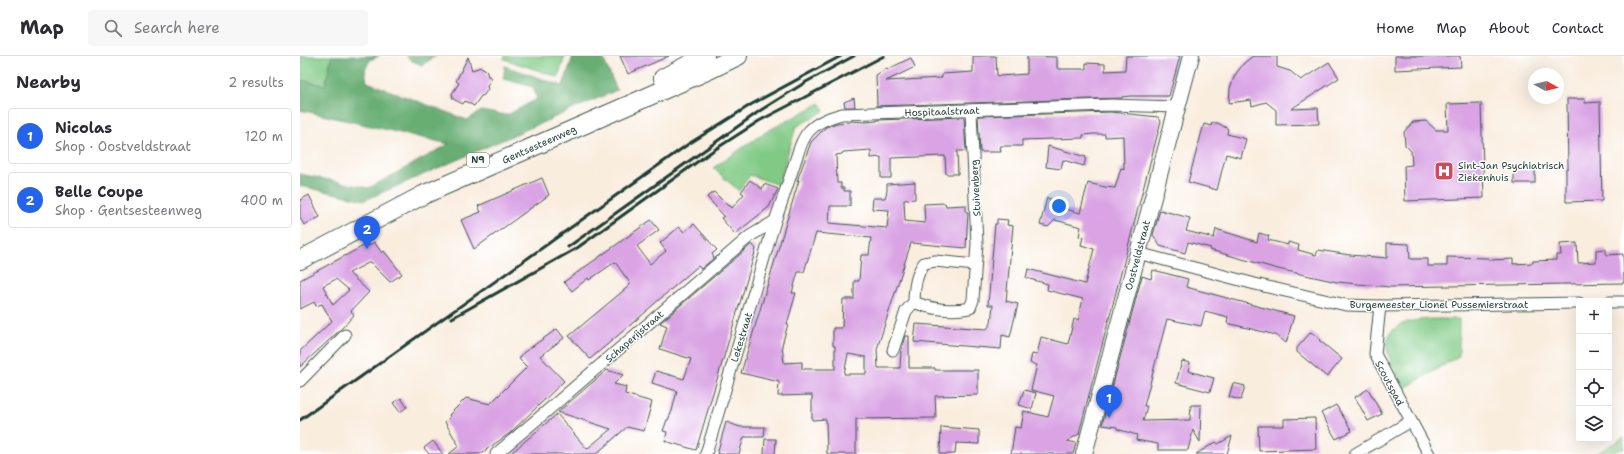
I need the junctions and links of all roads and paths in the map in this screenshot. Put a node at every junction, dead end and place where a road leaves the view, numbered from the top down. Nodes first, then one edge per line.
1 (705, 56) edge
2 (738, 56) edge
3 (1191, 56) edge
4 (1176, 107) junction
5 (971, 111) junction
6 (775, 221) junction
7 (300, 249) edge
8 (1138, 253) junction
9 (300, 260) edge
10 (975, 265) junction
11 (914, 302) junction
12 (1612, 302) edge
13 (1624, 302) edge
14 (1576, 303) edge
15 (1380, 306) junction
16 (345, 335) dead end
17 (893, 350) dead end
18 (300, 381) edge
19 (1411, 421) junction
20 (496, 454) edge
21 (706, 454) edge
22 (1084, 454) edge
23 (1355, 454) edge
24 (1429, 454) edge

1 - 7 main road, Gentsesteenweg / N9
2 - 9 main road, Gentsesteenweg / N9
3 - 4 street, Oostveldstraat
4 - 5 street, Hospitaalstraat
4 - 8 street, Oostveldstraat
5 - 6 street, Hospitaalstraat
5 - 10 street, Stuivenberg
6 - 20 street, Schaperijstraat
6 - 21 street, Lekestraat
8 - 15 street, Burgemeester Lionel Pussemierstraat
8 - 22 street, Oostveldstraat
10 - 11 street
10 - 11 street, Stuivenberg
11 - 17 street
12 - 13 street
14 - 15 street, Burgemeester Lionel Pussemierstraat
15 - 19 street, Scoutspad
16 - 18 street
19 - 23 street
19 - 24 street, Scoutspad

